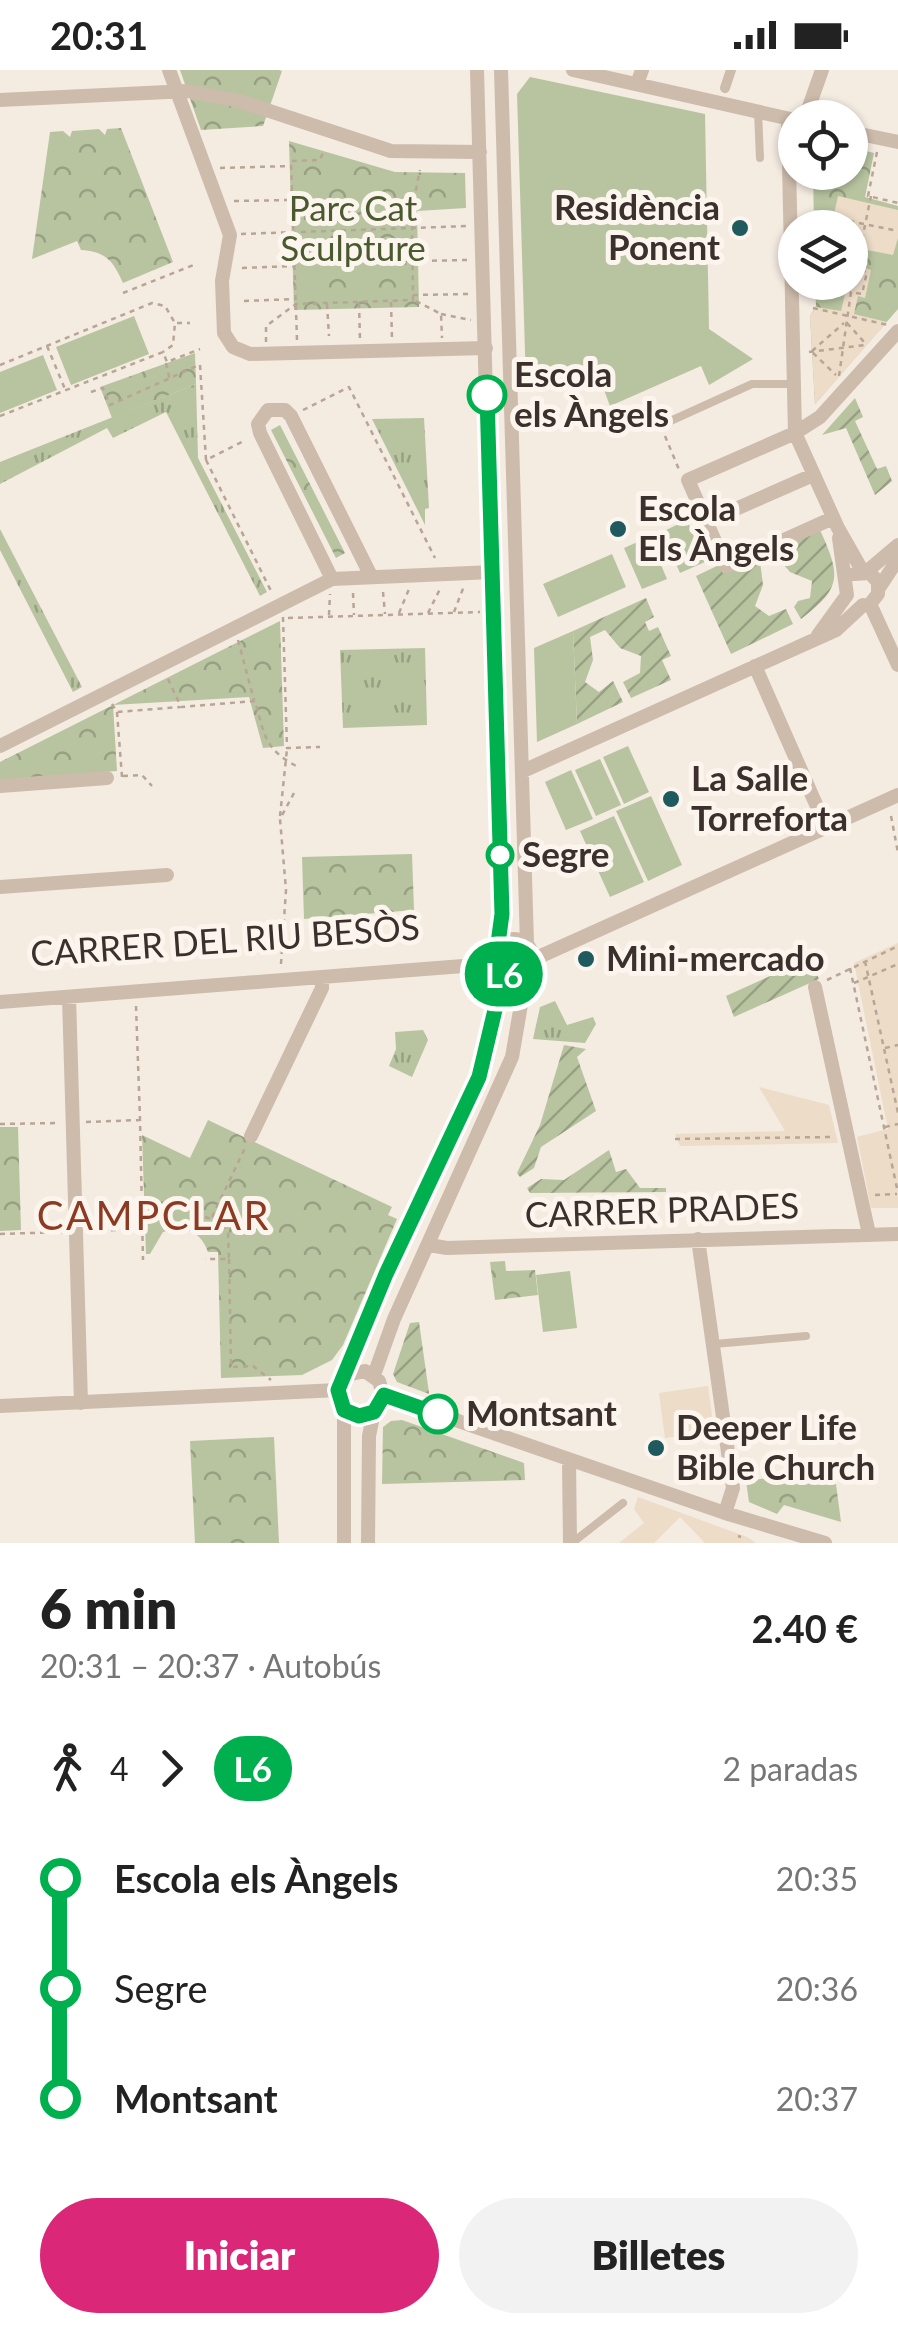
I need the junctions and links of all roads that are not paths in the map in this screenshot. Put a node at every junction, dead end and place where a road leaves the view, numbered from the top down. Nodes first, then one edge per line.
1 (169, 70) edge
2 (477, 70) edge
3 (500, 70) edge
4 (573, 70) edge
5 (731, 70) edge
6 (822, 70) edge
7 (640, 77) edge
8 (725, 88) dead end
9 (176, 92) junction
10 (812, 100) edge
11 (1, 101) edge
12 (758, 112) junction
13 (778, 117) edge
14 (868, 136) edge
15 (898, 142) edge
16 (480, 158) junction
17 (760, 158) dead end
18 (504, 164) junction
19 (791, 190) edge
20 (894, 328) edge
21 (486, 348) junction
22 (792, 384) junction
23 (666, 422) dead end
24 (795, 433) junction
25 (813, 475) junction
26 (706, 522) junction
27 (835, 523) junction
28 (898, 545) edge
29 (516, 558) junction
30 (898, 559) edge
31 (864, 572) junction
32 (493, 573) junction
33 (377, 582) junction
34 (331, 587) junction
35 (517, 588) junction
36 (847, 588) junction
37 (880, 588) junction
38 (866, 604) junction
39 (815, 639) junction
40 (898, 665) edge
41 (755, 666) junction
42 (0, 746) edge
43 (523, 771) junction
44 (114, 777) road end
45 (0, 786) edge
46 (898, 796) edge
47 (826, 827) junction
48 (166, 874) dead end
49 (0, 888) edge
50 (499, 947) junction
51 (530, 956) junction
52 (476, 965) junction
53 (503, 972) junction
54 (322, 978) junction
55 (819, 984) road end
56 (69, 997) junction
57 (0, 1002) edge
58 (251, 1136) road end
59 (869, 1234) junction
60 (898, 1234) edge
61 (698, 1240) junction
62 (428, 1245) junction
63 (806, 1336) dead end
64 (714, 1344) junction
65 (348, 1375) junction
66 (374, 1375) junction
67 (338, 1390) junction
68 (384, 1395) junction
69 (81, 1402) junction
70 (0, 1406) edge
71 (344, 1410) junction
72 (374, 1412) junction
73 (569, 1460) junction
74 (623, 1503) dead end
75 (725, 1513) junction
76 (344, 1543) edge
77 (368, 1543) edge
78 (571, 1543) edge
79 (824, 1543) edge

1 - 9 street
2 - 16 street
3 - 18 street
4 - 7 street
5 - 8 street
6 - 10 street
7 - 12 street
9 - 11 street
9 - 16 street
9 - 21 street
12 - 13 street
12 - 17 lane
14 - 15 street
16 - 18 street
16 - 21 street
18 - 29 street
19 - 22 street
20 - 24 street
21 - 32 street
22 - 23 lane
22 - 24 street
24 - 25 street
24 - 26 street
25 - 26 street
25 - 27 street
26 - 27 street
27 - 31 street
27 - 36 street
28 - 31 street
29 - 32 street
29 - 35 street
30 - 37 street
31 - 36 street
31 - 37 street
32 - 33 street
32 - 35 street
32 - 50 street
33 - 34 street
33 - 34 street
34 - 42 street
35 - 43 street
36 - 38 street
36 - 39 street
37 - 38 street
38 - 39 street
38 - 40 street
39 - 41 street
41 - 43 street
41 - 47 street
43 - 51 street
44 - 45 street
46 - 47 street
47 - 51 street
48 - 49 street
50 - 51 street
50 - 52 street
50 - 53 street
51 - 53 street, CARRER DEL RIU BESÒS
51 - 62 street
52 - 53 street, CARRER DEL RIU BESÒS
52 - 54 street, CARRER DEL RIU BESÒS
53 - 65 street
54 - 56 street, CARRER DEL RIU BESÒS
54 - 58 street
55 - 59 street
56 - 57 street, CARRER DEL RIU BESÒS
56 - 69 street
59 - 60 street, CARRER PRADES
59 - 61 street, CARRER PRADES
61 - 62 street, CARRER PRADES
61 - 64 street
62 - 66 street
63 - 64 lane
64 - 75 street
65 - 66 street
65 - 67 street
66 - 68 street
67 - 69 street
67 - 71 street
68 - 72 street
68 - 73 street
69 - 70 street
71 - 72 street
71 - 76 street
72 - 77 street
73 - 75 street
73 - 78 street
74 - 78 lane
75 - 79 street

